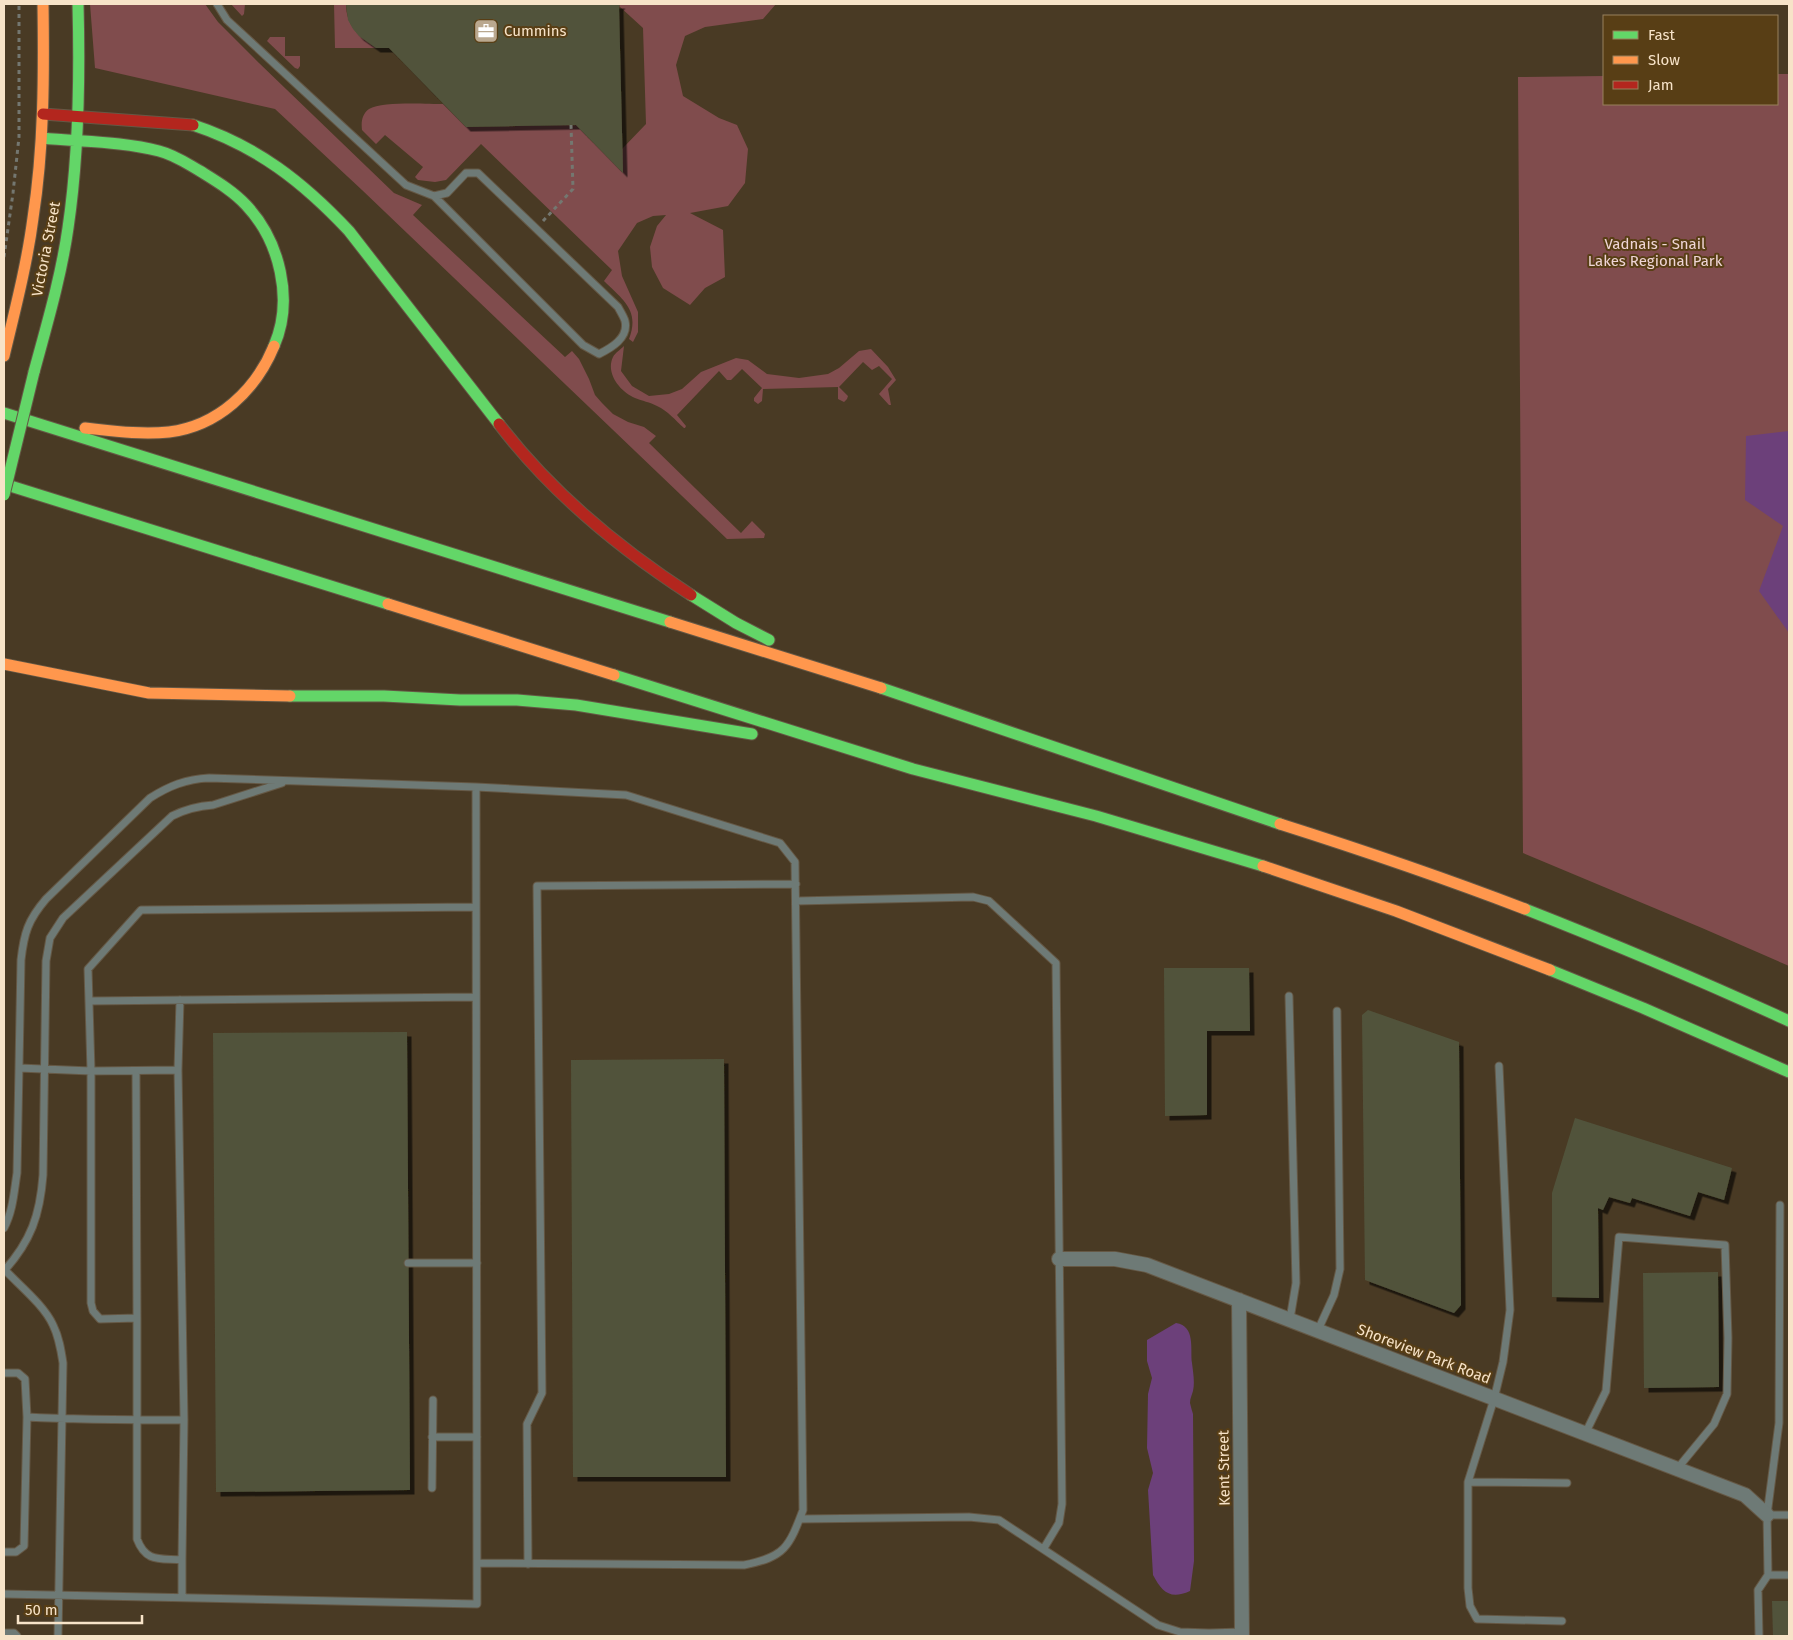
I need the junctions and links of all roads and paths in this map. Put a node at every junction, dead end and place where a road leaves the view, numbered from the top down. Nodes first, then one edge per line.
1 (19, 4) edge
2 (43, 4) edge
3 (78, 4) edge
4 (217, 4) edge
5 (43, 114) junction
6 (79, 117) junction
7 (572, 125) dead end
8 (42, 138) junction
9 (78, 142) junction
10 (434, 196) junction
11 (536, 228) junction
12 (4, 257) edge
13 (4, 356) edge
14 (4, 414) edge
15 (42, 425) junction
16 (4, 484) edge
17 (4, 495) edge
18 (4, 664) edge
19 (863, 682) junction
20 (760, 736) dead end
21 (804, 747) dead end
22 (885, 760) junction
23 (287, 782) junction
24 (476, 788) junction
25 (796, 884) junction
26 (796, 901) junction
27 (476, 906) junction
28 (1289, 996) dead end
29 (476, 997) junction
30 (180, 1000) junction
31 (89, 1001) junction
32 (1337, 1011) dead end
33 (1789, 1021) edge
34 (1499, 1066) dead end
35 (19, 1068) junction
36 (45, 1069) junction
37 (178, 1070) junction
38 (91, 1071) junction
39 (136, 1071) junction
40 (1789, 1072) edge
41 (1780, 1204) dead end
42 (4, 1228) edge
43 (1059, 1259) junction
44 (408, 1263) dead end
45 (477, 1263) junction
46 (4, 1270) edge
47 (1239, 1300) junction
48 (137, 1318) junction
49 (1290, 1319) junction
50 (1318, 1330) junction
51 (4, 1372) edge
52 (1494, 1399) junction
53 (433, 1400) dead end
54 (27, 1417) junction
55 (62, 1419) junction
56 (138, 1420) junction
57 (184, 1420) junction
58 (1585, 1434) junction
59 (432, 1437) junction
60 (477, 1437) junction
61 (1677, 1470) junction
62 (1468, 1482) junction
63 (1567, 1483) dead end
64 (432, 1488) dead end
65 (1767, 1515) junction
66 (1789, 1515) edge
67 (800, 1519) junction
68 (1044, 1548) junction
69 (4, 1552) edge
70 (182, 1560) junction
71 (478, 1563) junction
72 (528, 1564) junction
73 (1789, 1575) edge
74 (1768, 1576) junction
75 (4, 1594) edge
76 (59, 1595) junction
77 (182, 1597) junction
78 (1562, 1621) dead end
79 (4, 1633) edge
80 (1242, 1634) edge
81 (17, 1636) edge
82 (58, 1636) edge
83 (1759, 1636) edge

1 - 12 path
2 - 5 main road, Victoria Street
3 - 6 main road, Victoria Street
4 - 10 lane
5 - 6 main road
5 - 8 main road, Victoria Street
6 - 9 main road, Victoria Street
6 - 19 main road
7 - 11 path
8 - 9 main road
8 - 13 main road, Victoria Street
9 - 15 main road
9 - 17 main road, Victoria Street, bridge
10 - 11 lane
10 - 11 lane
14 - 15 main road
15 - 19 main road
16 - 22 main road
18 - 20 main road
19 - 33 main road
21 - 22 main road
22 - 40 main road
23 - 24 lane
23 - 35 lane
23 - 36 lane
24 - 25 lane
24 - 27 lane
25 - 26 lane
25 - 72 lane
26 - 43 lane
26 - 67 lane
27 - 29 lane
27 - 31 lane
28 - 49 lane
29 - 30 lane
29 - 45 lane
30 - 31 lane
30 - 37 lane
31 - 38 lane
32 - 50 lane
34 - 52 lane
35 - 36 lane
35 - 42 lane
36 - 38 lane
36 - 46 lane
37 - 39 lane
37 - 57 lane
38 - 39 lane
38 - 48 lane
39 - 48 lane
41 - 65 lane
43 - 47 street, Shoreview Park Road
43 - 68 lane
44 - 45 lane
45 - 60 lane
46 - 55 lane
47 - 49 street, Shoreview Park Road
47 - 80 street, Kent Street
48 - 56 lane
49 - 50 street, Shoreview Park Road
50 - 52 street, Shoreview Park Road
51 - 54 lane
52 - 58 street, Shoreview Park Road
52 - 62 lane
53 - 59 lane
54 - 55 lane
54 - 69 lane
55 - 56 lane
55 - 76 lane
56 - 57 lane
56 - 70 lane
57 - 70 lane
58 - 61 street, Shoreview Park Road
58 - 61 lane
59 - 60 lane
59 - 64 lane
60 - 71 lane
61 - 65 street, Shoreview Park Road
62 - 63 lane
62 - 78 lane
65 - 66 lane
65 - 74 lane
67 - 68 lane
67 - 72 lane
68 - 80 lane
70 - 77 lane
71 - 72 lane
71 - 77 lane
73 - 74 lane
74 - 83 lane
75 - 76 lane
76 - 77 lane
76 - 82 lane
79 - 81 lane

